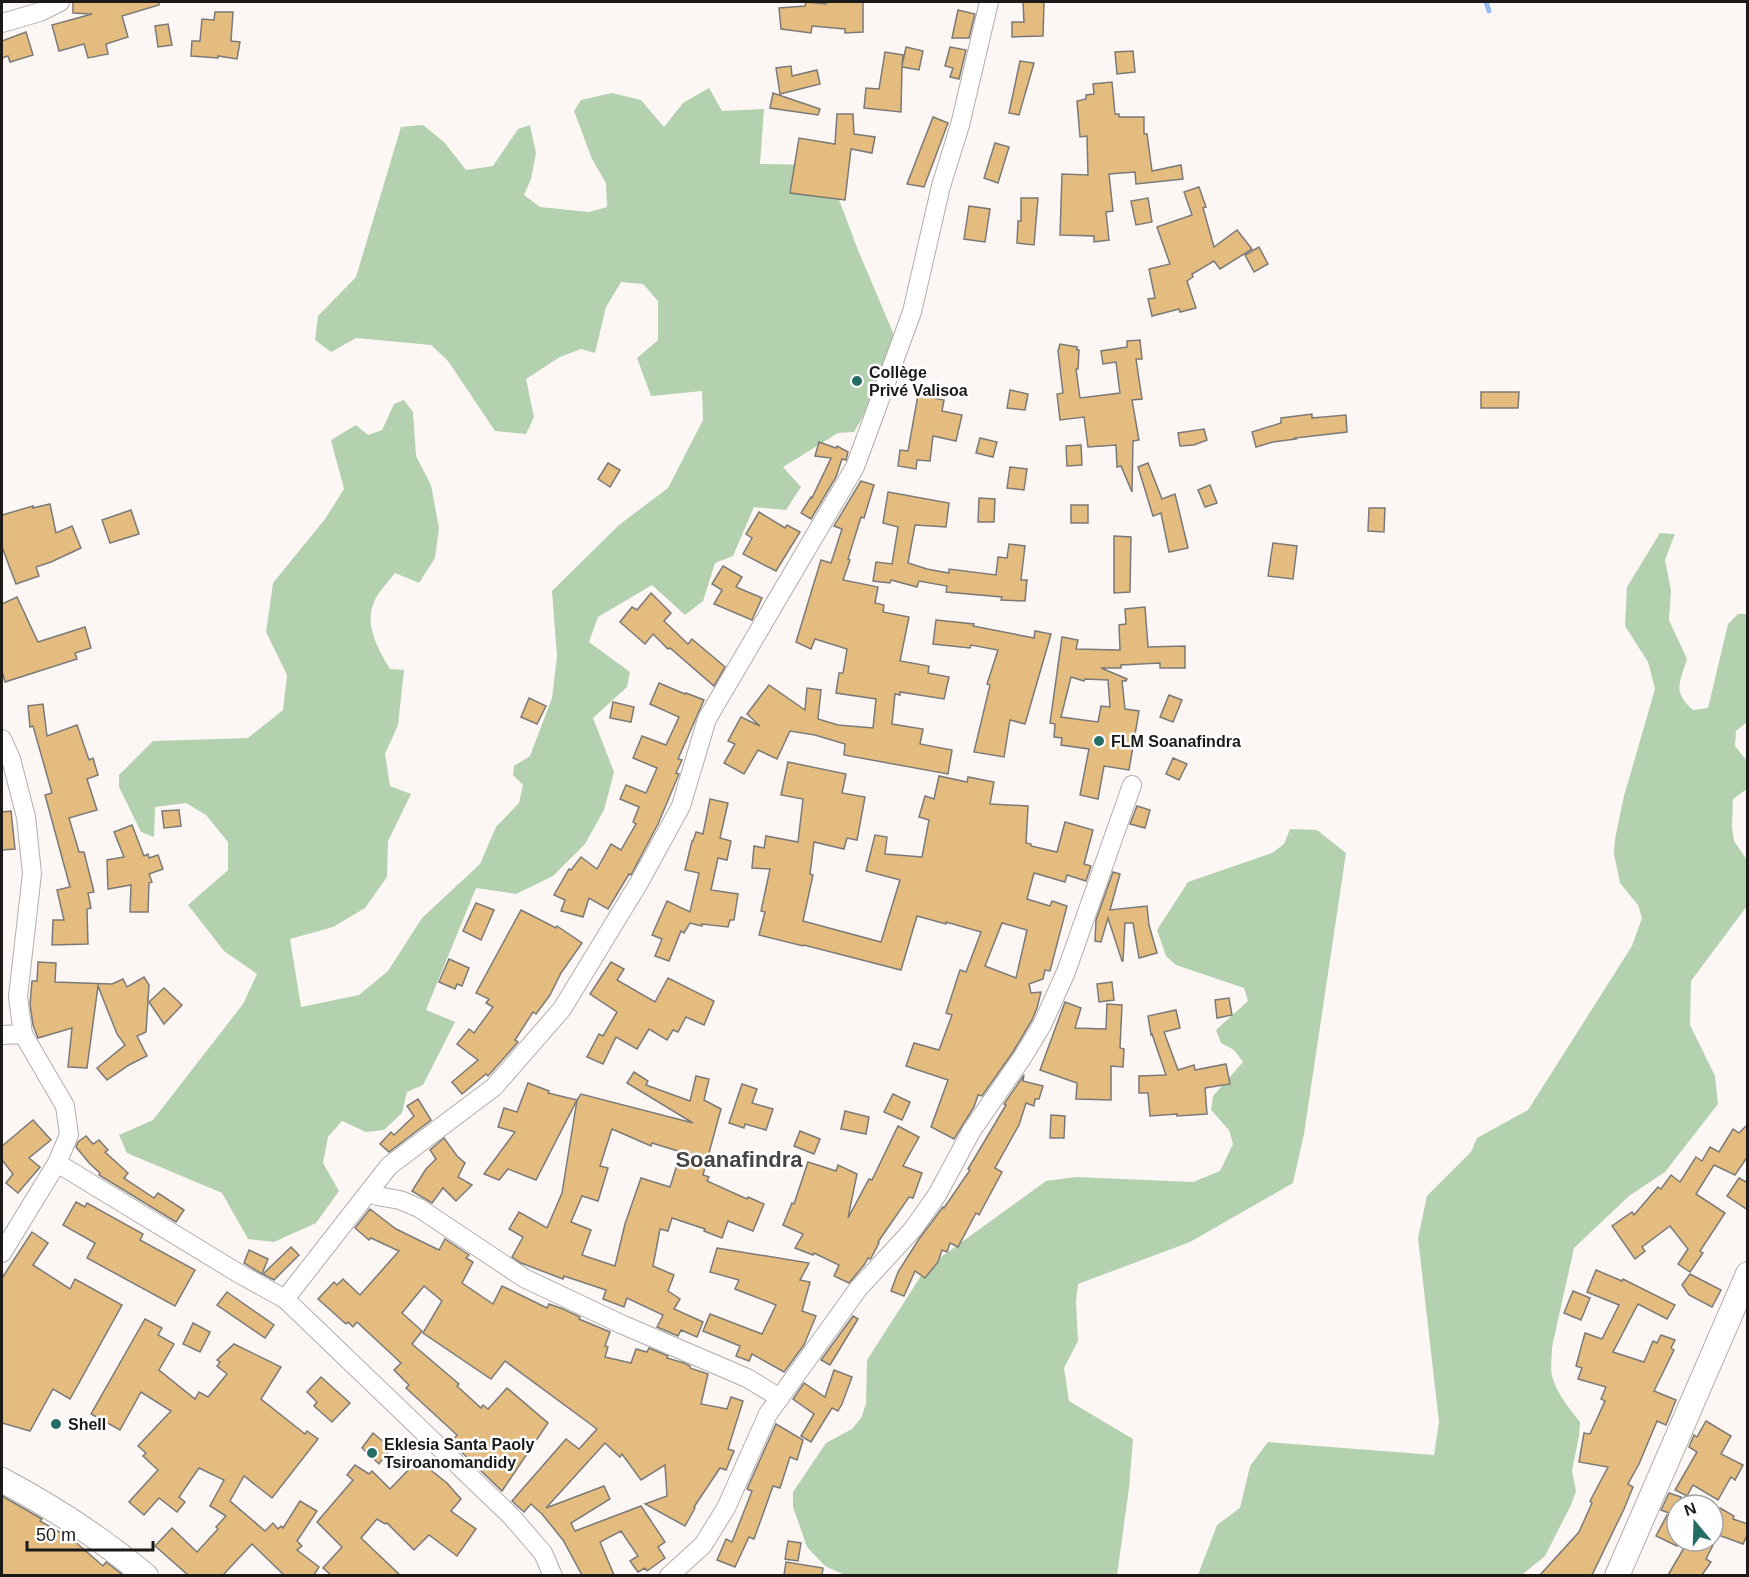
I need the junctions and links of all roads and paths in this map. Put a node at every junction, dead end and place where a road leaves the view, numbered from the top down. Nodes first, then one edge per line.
1 (60, 2) edge
2 (989, 2) edge
3 (2, 23) edge
4 (2, 739) edge
5 (1132, 785) dead end
6 (23, 1034) junction
7 (2, 1035) edge
8 (57, 1163) junction
9 (377, 1196) dead end
10 (2, 1253) edge
11 (1748, 1274) edge
12 (285, 1299) junction
13 (780, 1398) junction
14 (2, 1480) edge
15 (146, 1575) edge
16 (553, 1575) edge
17 (669, 1575) edge
18 (1617, 1575) edge

1 - 3 street
2 - 12 street
4 - 6 street
5 - 13 street
6 - 7 street
6 - 8 street
8 - 10 street
8 - 12 street
9 - 13 street
11 - 18 street
12 - 16 street
13 - 17 street
14 - 15 street

